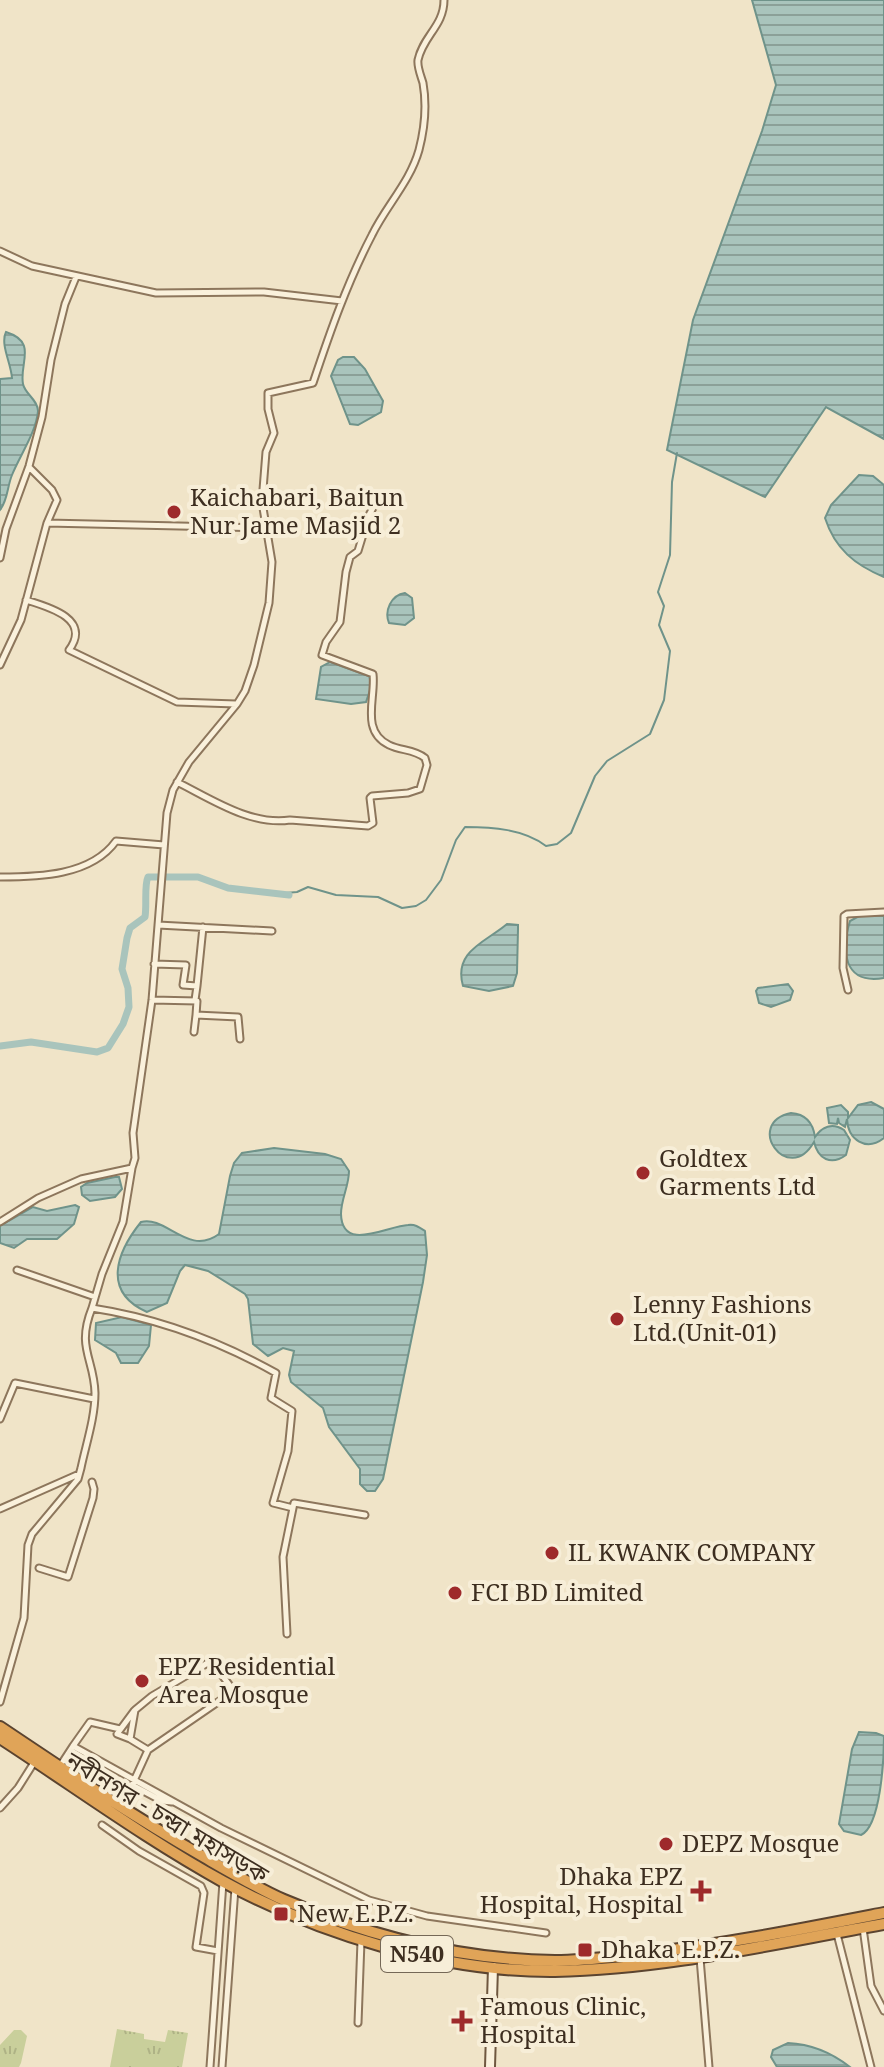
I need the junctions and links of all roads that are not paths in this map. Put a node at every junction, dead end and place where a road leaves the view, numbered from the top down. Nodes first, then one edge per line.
1 (444, 0) edge
2 (0, 251) edge
3 (76, 277) junction
4 (342, 301) junction
5 (29, 466) junction
6 (379, 497) dead end
7 (47, 523) junction
8 (267, 528) junction
9 (0, 558) edge
10 (26, 600) junction
11 (0, 665) edge
12 (237, 704) junction
13 (177, 782) junction
14 (164, 845) junction
15 (0, 877) edge
16 (884, 912) edge
17 (158, 925) junction
18 (203, 927) junction
19 (272, 931) dead end
20 (154, 964) junction
21 (197, 986) junction
22 (848, 990) dead end
23 (152, 1000) junction
24 (195, 1000) junction
25 (196, 1015) junction
26 (194, 1032) dead end
27 (240, 1039) dead end
28 (132, 1168) junction
29 (0, 1222) edge
30 (17, 1270) dead end
31 (95, 1297) junction
32 (92, 1308) junction
33 (94, 1399) junction
34 (0, 1419) edge
35 (79, 1474) junction
36 (92, 1482) dead end
37 (293, 1508) junction
38 (0, 1509) edge
39 (365, 1515) dead end
40 (39, 1568) dead end
41 (287, 1634) dead end
42 (0, 1702) edge
43 (135, 1710) junction
44 (0, 1727) edge
45 (120, 1729) junction
46 (0, 1738) edge
47 (130, 1739) junction
48 (73, 1746) junction
49 (148, 1750) junction
50 (35, 1761) junction
51 (59, 1766) junction
52 (133, 1782) junction
53 (121, 1807) junction
54 (0, 1808) edge
55 (102, 1825) dead end
56 (223, 1881) junction
57 (235, 1887) junction
58 (884, 1913) edge
59 (884, 1924) edge
60 (863, 1927) junction
61 (546, 1933) dead end
62 (836, 1933) junction
63 (361, 1940) junction
64 (218, 1951) junction
65 (699, 1957) junction
66 (493, 1967) junction
67 (884, 2011) edge
68 (358, 2023) dead end
69 (210, 2067) edge
70 (222, 2067) edge
71 (490, 2067) edge
72 (709, 2067) edge
73 (871, 2067) edge

1 - 4 street
2 - 3 street
3 - 4 street
3 - 5 street
4 - 8 street
5 - 7 street
5 - 9 street
6 - 13 street
7 - 8 street
7 - 10 street
8 - 12 street
10 - 11 street
10 - 12 street
12 - 13 street
13 - 14 street
14 - 15 street
14 - 17 street
16 - 22 street
17 - 18 street
17 - 20 street
18 - 19 street
18 - 21 street
20 - 21 street
20 - 23 street
21 - 24 street
23 - 24 street
23 - 28 street
24 - 25 street
25 - 26 street
25 - 27 street
28 - 29 street
28 - 31 street
30 - 31 street
31 - 32 street
32 - 33 street
32 - 37 street
33 - 34 street
33 - 35 street
35 - 38 street
35 - 42 street
36 - 40 street
37 - 39 street
37 - 41 street
43 - 45 street
43 - 47 street
43 - 49 street
44 - 51 highway, নবীনগর - চন্দ্রা মহাসড়ক / N540
45 - 47 street
45 - 48 street
46 - 50 highway, নবীনগর - চন্দ্রা মহাসড়ক / N540
47 - 49 street
48 - 51 street
48 - 52 street
49 - 52 street
50 - 54 street
50 - 56 highway, নবীনগর - চন্দ্রা মহাসড়ক / N540
51 - 53 highway, নবীনগর - চন্দ্রা মহাসড়ক / N540
52 - 53 street
52 - 61 street
53 - 58 highway, নবীনগর - চন্দ্রা মহাসড়ক / N540
55 - 64 street
56 - 57 highway, নবীনগর - চন্দ্রা মহাসড়ক / N540
56 - 64 street
57 - 63 highway, নবীনগর - চন্দ্রা মহাসড়ক / N540
57 - 70 street
59 - 60 highway, নবীনগর - চন্দ্রা মহাসড়ক / N540
60 - 62 highway, নবীনগর - চন্দ্রা মহাসড়ক / N540
60 - 67 street
62 - 65 highway, নবীনগর - চন্দ্রা মহাসড়ক / N540
62 - 73 street
63 - 66 highway, নবীনগর - চন্দ্রা মহাসড়ক / N540
63 - 68 street
64 - 69 street
65 - 66 highway, নবীনগর - চন্দ্রা মহাসড়ক / N540
65 - 72 street
66 - 71 street

